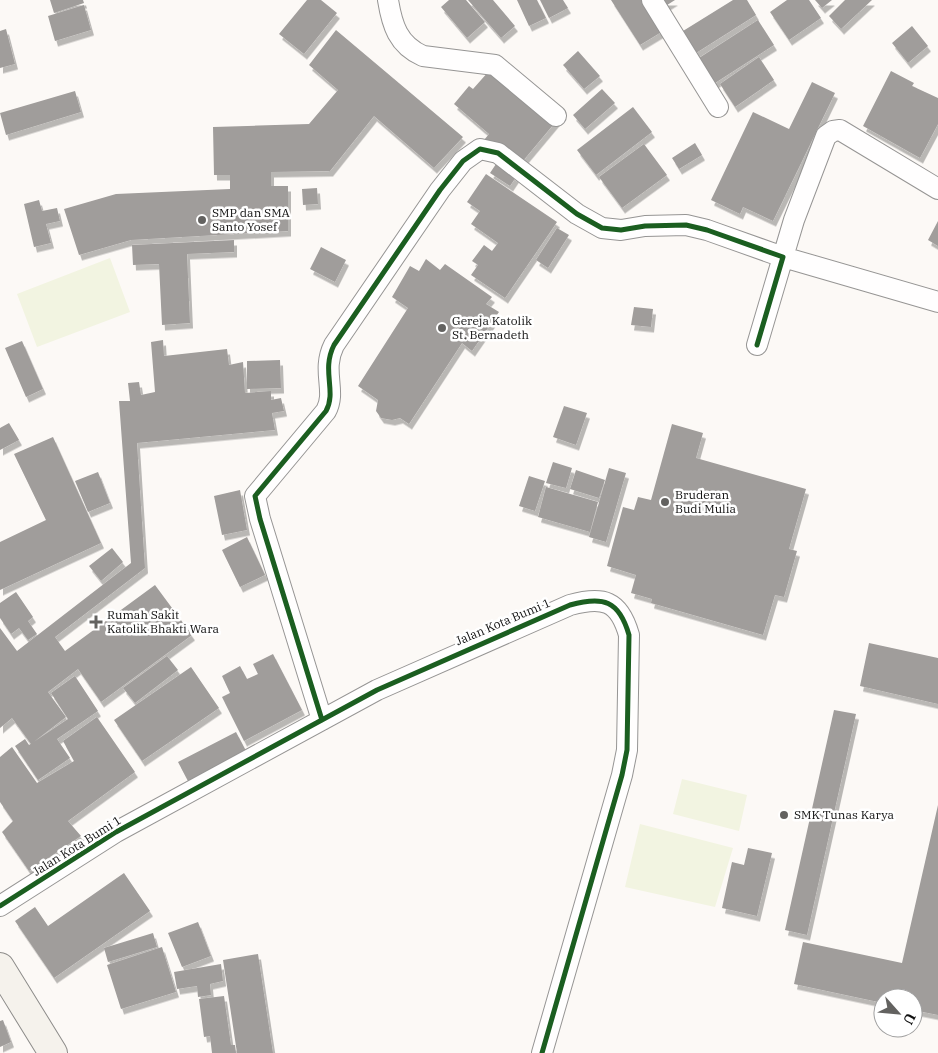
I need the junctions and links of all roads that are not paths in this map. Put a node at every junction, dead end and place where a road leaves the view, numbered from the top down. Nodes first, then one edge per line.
1 (388, 0) edge
2 (652, 0) edge
3 (718, 107) dead end
4 (556, 116) dead end
5 (938, 189) edge
6 (783, 257) junction
7 (938, 302) edge
8 (757, 346) dead end
9 (322, 720) junction
10 (0, 906) edge
11 (0, 967) edge
12 (53, 1053) edge
13 (542, 1053) edge

1 - 4 street
2 - 3 street
5 - 6 street
6 - 7 street
6 - 8 street
6 - 9 street
9 - 10 street, Jalan Kota Bumi 1
9 - 13 street, Jalan Kota Bumi 1
11 - 12 main road

